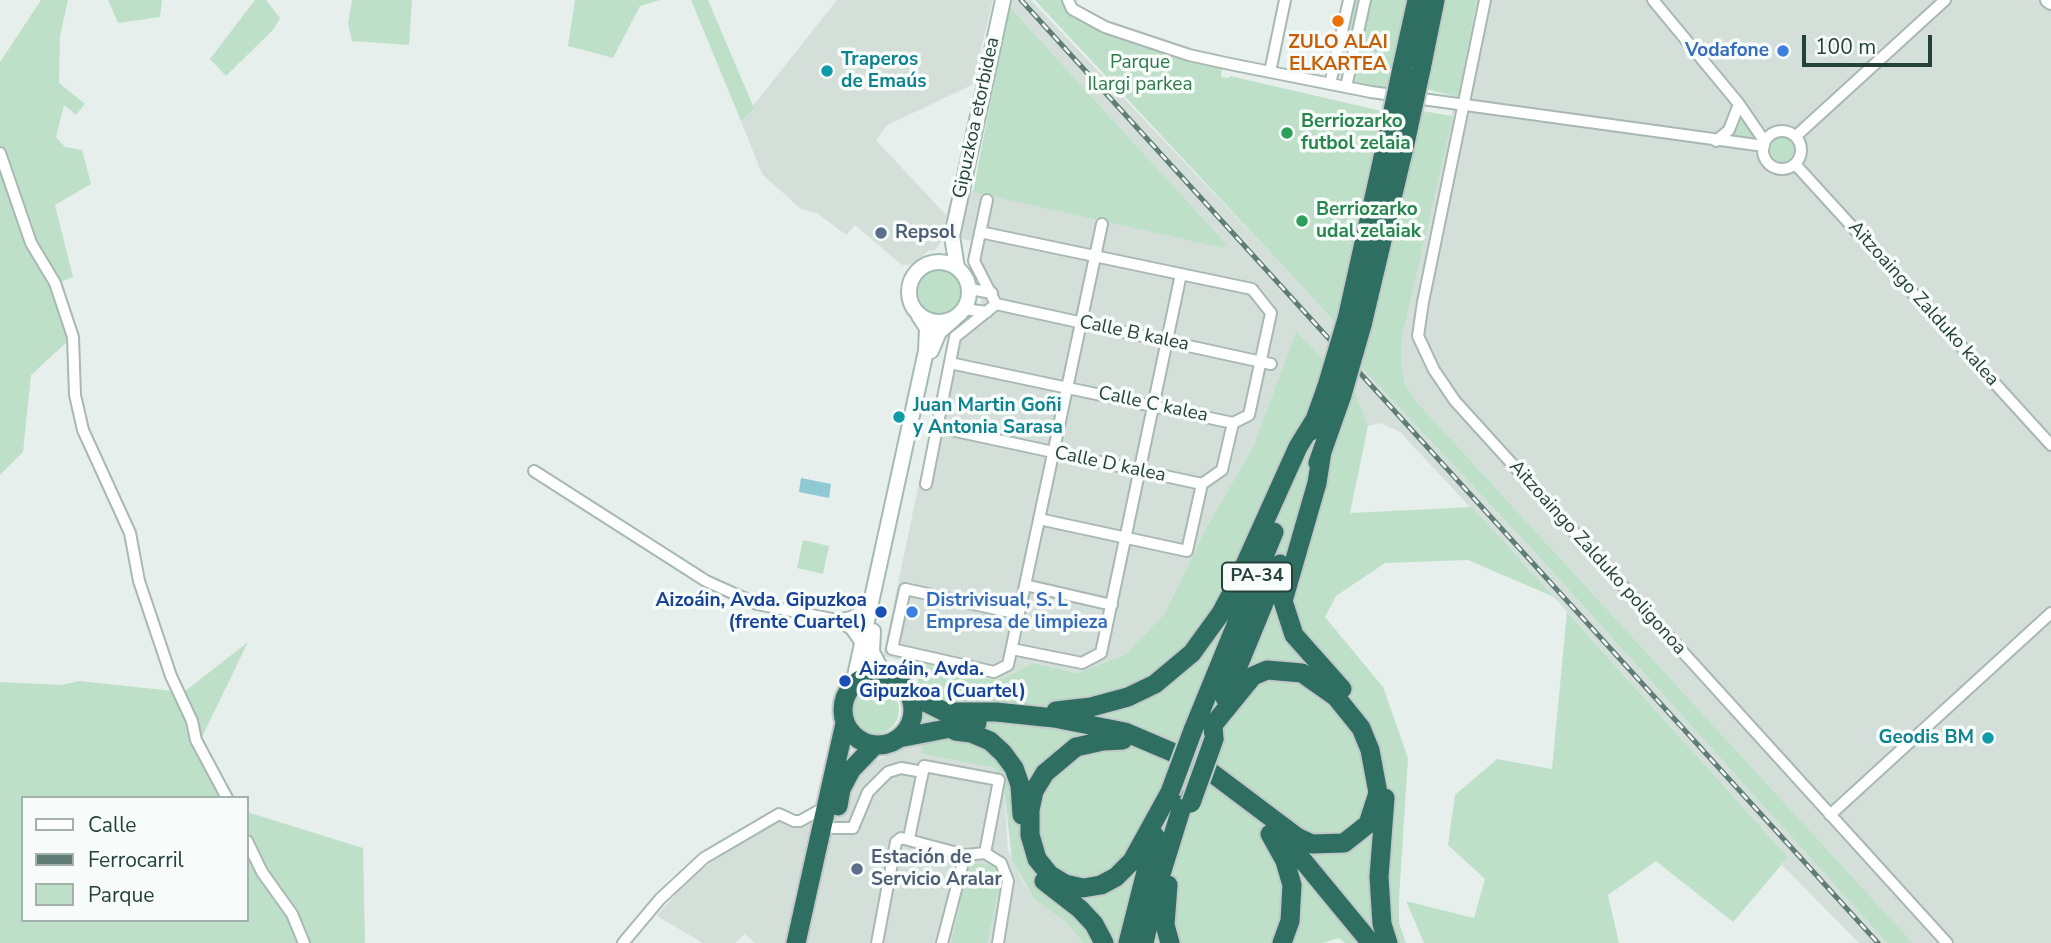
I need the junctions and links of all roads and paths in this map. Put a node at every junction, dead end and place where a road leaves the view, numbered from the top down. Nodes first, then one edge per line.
1 (1003, 0) edge
2 (1068, 0) edge
3 (1285, 0) edge
4 (1349, 0) edge
5 (1366, 0) edge
6 (1417, 0) edge
7 (1435, 0) edge
8 (1485, 0) edge
9 (1654, 0) edge
10 (1945, 0) edge
11 (1412, 68) junction
12 (1270, 72) junction
13 (1330, 84) junction
14 (1346, 87) junction
15 (1739, 104) junction
16 (1465, 106) junction
17 (1796, 136) junction
18 (1716, 141) junction
19 (1765, 144) junction
20 (0, 153) edge
21 (1795, 164) junction
22 (987, 200) dead end
23 (1102, 224) dead end
24 (980, 232) junction
25 (952, 236) junction
26 (1095, 256) junction
27 (932, 262) junction
28 (957, 268) junction
29 (1181, 274) junction
30 (970, 289) junction
31 (992, 303) junction
32 (959, 314) junction
33 (919, 316) junction
34 (1081, 322) junction
35 (1167, 341) junction
36 (950, 363) junction
37 (1266, 363) junction
38 (1067, 387) junction
39 (1334, 390) junction
40 (1153, 405) junction
41 (1314, 421) junction
42 (1233, 422) junction
43 (937, 427) junction
44 (2051, 445) edge
45 (1322, 451) junction
46 (1053, 453) junction
47 (534, 471) dead end
48 (1140, 472) junction
49 (926, 484) dead end
50 (1202, 484) junction
51 (1039, 519) junction
52 (1126, 538) junction
53 (1026, 585) junction
54 (1112, 605) junction
55 (871, 606) junction
56 (2051, 613) edge
57 (1019, 614) junction
58 (837, 620) junction
59 (862, 645) junction
60 (1012, 649) junction
61 (884, 675) junction
62 (853, 685) junction
63 (909, 694) junction
64 (996, 712) junction
65 (845, 723) junction
66 (937, 730) junction
67 (1207, 733) junction
68 (899, 738) junction
69 (1123, 740) junction
70 (875, 746) junction
71 (923, 772) junction
72 (1231, 792) junction
73 (227, 796) edge
74 (1182, 798) junction
75 (825, 807) junction
76 (1830, 814) junction
77 (1278, 823) junction
78 (833, 828) junction
79 (909, 838) junction
80 (248, 843) edge
81 (985, 853) junction
82 (965, 855) junction
83 (304, 943) edge
84 (623, 943) edge
85 (796, 943) edge
86 (808, 943) edge
87 (877, 943) edge
88 (943, 943) edge
89 (998, 943) edge
90 (1104, 943) edge
91 (1128, 943) edge
92 (1144, 943) edge
93 (1170, 943) edge
94 (1282, 943) edge
95 (1371, 943) edge
96 (1377, 943) edge
97 (1388, 943) edge
98 (1947, 943) edge

1 - 25 main road, Gipuzkoa etorbidea
2 - 12 street
3 - 12 street
4 - 13 street
5 - 14 street
6 - 11 highway, PA-34
7 - 11 highway, PA-34
8 - 16 street
9 - 15 street
10 - 17 street
11 - 39 highway, PA-34, bridge
12 - 13 street
13 - 14 street
14 - 16 street
15 - 18 street
15 - 19 street
16 - 18 street
16 - 76 street, Aitzoaingo Zalduko poligonoa
17 - 19 street
17 - 21 street
18 - 19 street
19 - 21 street
20 - 73 street
21 - 44 street, Aitzoaingo Zalduko kalea
22 - 24 street
23 - 26 street
24 - 26 street
24 - 31 street
25 - 27 main road, Gipuzkoa etorbidea
25 - 28 main road, Gipuzkoa etorbidea
26 - 29 street
26 - 34 street
27 - 28 main road
27 - 33 main road
28 - 30 main road
29 - 35 street
29 - 37 street
30 - 31 street
30 - 32 main road
31 - 32 street
31 - 34 street, Calle B kalea
31 - 36 street
32 - 33 main road
32 - 61 main road
33 - 55 main road
34 - 35 street, Calle B kalea
34 - 38 street
35 - 37 street, Calle B kalea
35 - 40 street
36 - 38 street, Calle C kalea
36 - 43 street
37 - 42 street
38 - 40 street, Calle C kalea
38 - 46 street
39 - 41 highway, PA-34
39 - 45 highway, PA-34
40 - 42 street, Calle C kalea
40 - 48 street
41 - 64 highway
41 - 67 highway, PA-34
42 - 50 street
43 - 46 street, Calle D kalea
43 - 49 street
45 - 67 highway, PA-34
45 - 97 highway
46 - 48 street, Calle D kalea
46 - 51 street
47 - 58 street
48 - 50 street, Calle D kalea
48 - 52 street
50 - 52 street
51 - 52 street
51 - 53 street
52 - 54 street
53 - 54 street
53 - 57 street
54 - 60 street
55 - 58 street
55 - 59 main road
56 - 76 street
57 - 60 street
57 - 60 street
58 - 59 street
59 - 62 main road
61 - 62 highway
61 - 63 highway
62 - 65 highway
63 - 64 highway
63 - 68 highway
64 - 77 highway
65 - 70 highway
65 - 75 highway
66 - 68 highway
66 - 69 highway
66 - 90 highway
67 - 74 highway, PA-34, bridge
67 - 77 highway
68 - 70 highway
69 - 72 highway
69 - 74 highway
70 - 78 highway
71 - 78 street
71 - 79 street
71 - 81 street
72 - 94 highway
72 - 95 highway
74 - 91 highway
74 - 92 highway
74 - 93 highway
75 - 84 street
75 - 85 highway
76 - 98 street, Aitzoaingo Zalduko poligonoa
77 - 96 highway
78 - 86 highway
79 - 82 street
79 - 87 street
80 - 83 street
81 - 82 street
81 - 89 street
82 - 88 street

